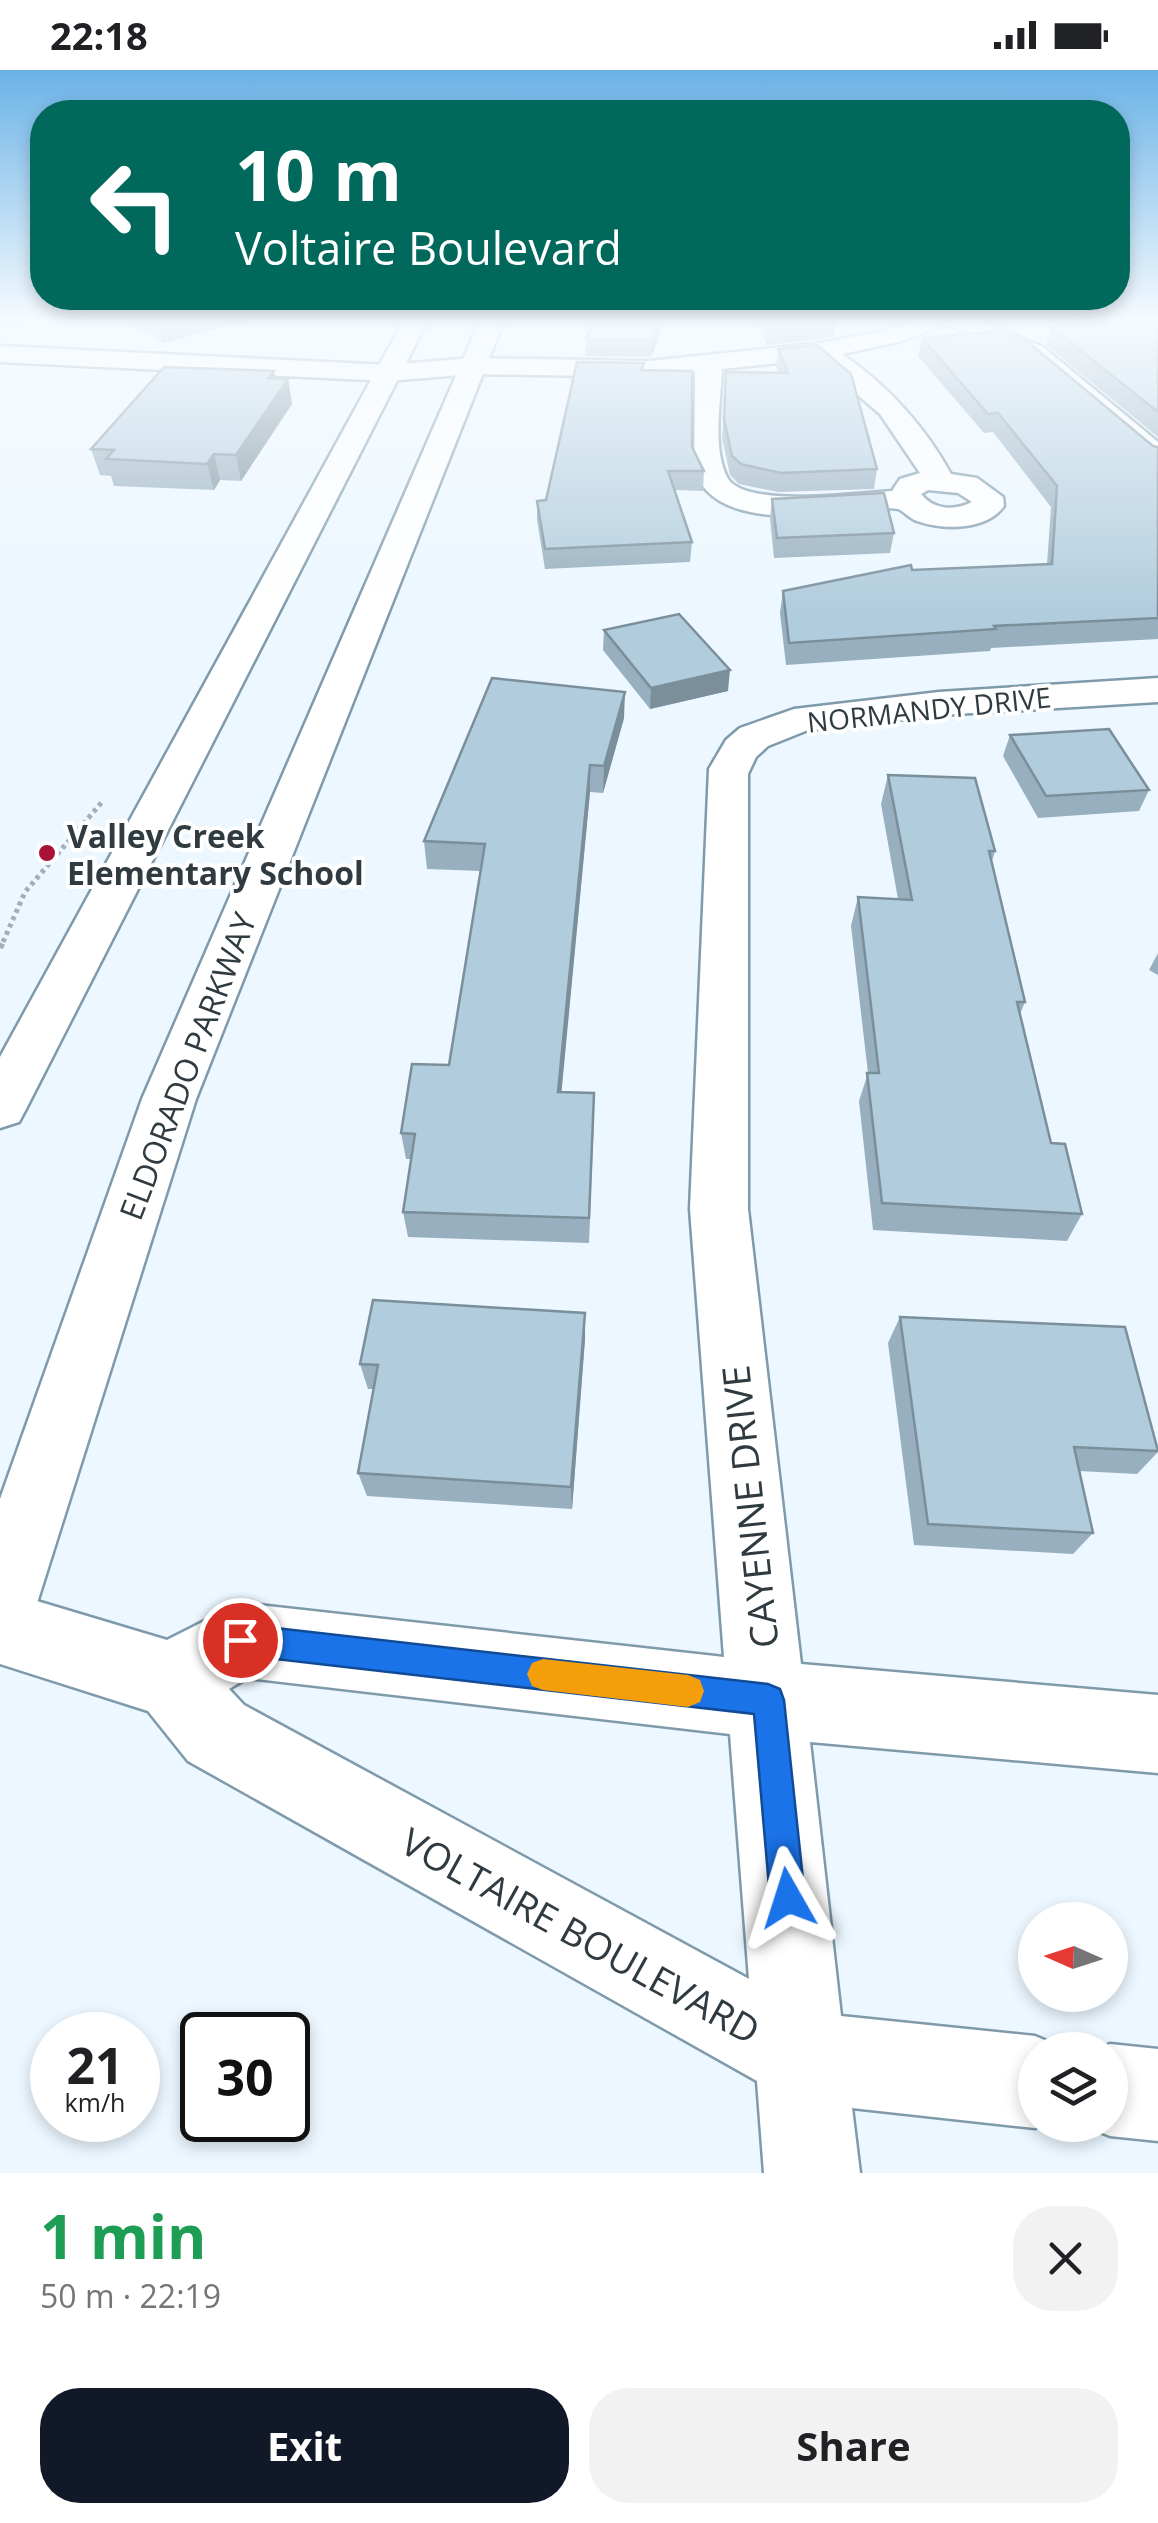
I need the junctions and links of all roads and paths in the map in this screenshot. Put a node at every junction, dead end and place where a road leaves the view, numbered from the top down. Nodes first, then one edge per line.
1 (365, 416) edge
2 (452, 416) edge
3 (710, 416) edge
4 (901, 416) edge
5 (1109, 416) edge
6 (1158, 458) edge
7 (939, 481) junction
8 (906, 499) junction
9 (1158, 690) edge
10 (724, 1020) joint
11 (0, 1107) edge
12 (0, 1604) edge
13 (0, 1627) edge
14 (172, 1680) junction
15 (768, 1700) junction
16 (1158, 1734) edge
17 (803, 2057) junction
18 (1018, 2080) edge
19 (1128, 2092) edge
20 (1158, 2095) edge
21 (812, 2173) edge

1 - 11 street
2 - 12 street, ELDORADO PARKWAY
3 - 8 street
4 - 7 street
5 - 6 street
7 - 8 street
7 - 8 street
9 - 10 street, NORMANDY DRIVE
10 - 15 street, CAYENNE DRIVE
13 - 14 street
14 - 15 street
14 - 17 street, VOLTAIRE BOULEVARD
15 - 16 street
15 - 17 street, CAYENNE DRIVE
17 - 18 street, VOLTAIRE BOULEVARD
17 - 21 street, CAYENNE DRIVE
19 - 20 street

